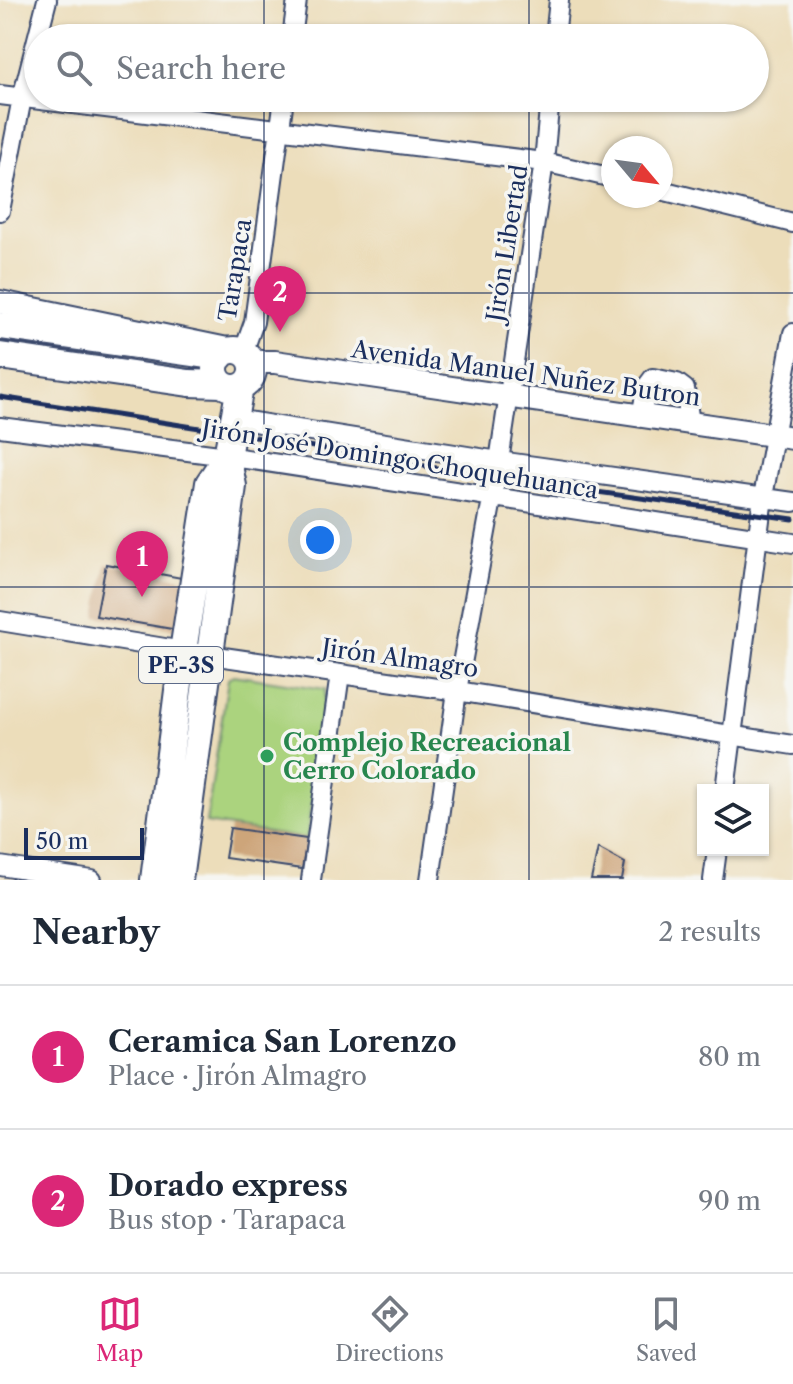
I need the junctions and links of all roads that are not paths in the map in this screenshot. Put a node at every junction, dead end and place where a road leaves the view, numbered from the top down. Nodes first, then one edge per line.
1 (47, 0) edge
2 (297, 0) edge
3 (559, 0) edge
4 (41, 24) edge
5 (294, 24) edge
6 (556, 24) edge
7 (24, 90) edge
8 (0, 95) edge
9 (22, 98) junction
10 (139, 112) edge
11 (282, 112) edge
12 (549, 112) edge
13 (280, 129) junction
14 (544, 162) junction
15 (601, 175) edge
16 (673, 193) edge
17 (0, 211) edge
18 (793, 223) edge
19 (0, 302) edge
20 (0, 326) edge
21 (793, 333) edge
22 (0, 356) edge
23 (237, 356) junction
24 (231, 386) junction
25 (507, 396) junction
26 (641, 416) junction
27 (235, 419) junction
28 (690, 423) junction
29 (0, 427) edge
30 (784, 437) edge
31 (227, 456) junction
32 (499, 461) junction
33 (491, 497) junction
34 (763, 497) junction
35 (793, 502) edge
36 (758, 538) junction
37 (793, 543) edge
38 (0, 621) edge
39 (183, 651) junction
40 (209, 654) junction
41 (340, 674) junction
42 (457, 691) junction
43 (732, 736) junction
44 (793, 745) edge
45 (726, 784) edge
46 (716, 856) edge
47 (0, 866) edge
48 (92, 880) edge
49 (154, 880) edge
50 (179, 880) edge
51 (311, 880) edge
52 (430, 880) edge
53 (713, 880) edge

1 - 4 street
2 - 5 street
3 - 6 street
7 - 9 street
8 - 9 street
9 - 17 street
10 - 13 street
11 - 13 street, Tarapaca
12 - 14 street, Jirón Libertad
13 - 14 street
13 - 23 street, Tarapaca
14 - 15 street
14 - 25 street, Jirón Libertad
16 - 18 street
19 - 23 main road, Avenida Manuel Nuñez Butron
20 - 23 highway
21 - 30 street
22 - 24 highway
23 - 24 highway
23 - 25 main road, Avenida Manuel Nuñez Butron
24 - 27 highway, PE-3S
25 - 26 main road, Avenida Manuel Nuñez Butron
25 - 32 street, Jirón Libertad
26 - 28 main road, Avenida Manuel Nuñez Butron
26 - 28 street
27 - 31 highway, PE-3S
27 - 32 street
28 - 30 main road, Avenida Manuel Nuñez Butron
29 - 31 street, Jirón José Domingo Choquehuanca
30 - 34 street
31 - 33 street, Jirón José Domingo Choquehuanca
31 - 39 highway, PE-3S
31 - 40 highway, PE-3S
32 - 33 street, Jirón Libertad
32 - 34 street
33 - 36 street, Jirón José Domingo Choquehuanca
33 - 42 street, Jirón Libertad
34 - 35 street
34 - 36 street
36 - 37 street, Jirón José Domingo Choquehuanca
36 - 43 street
38 - 39 street, Jirón Almagro
39 - 40 street, Jirón Almagro
39 - 49 highway, PE-3S
40 - 41 street, Jirón Almagro
40 - 50 highway, PE-3S
41 - 42 street, Jirón Almagro
41 - 51 street
42 - 43 street, Jirón Almagro
42 - 52 street, Jirón Libertad
43 - 44 street, Jirón Almagro
43 - 45 street
46 - 53 street
47 - 48 street

